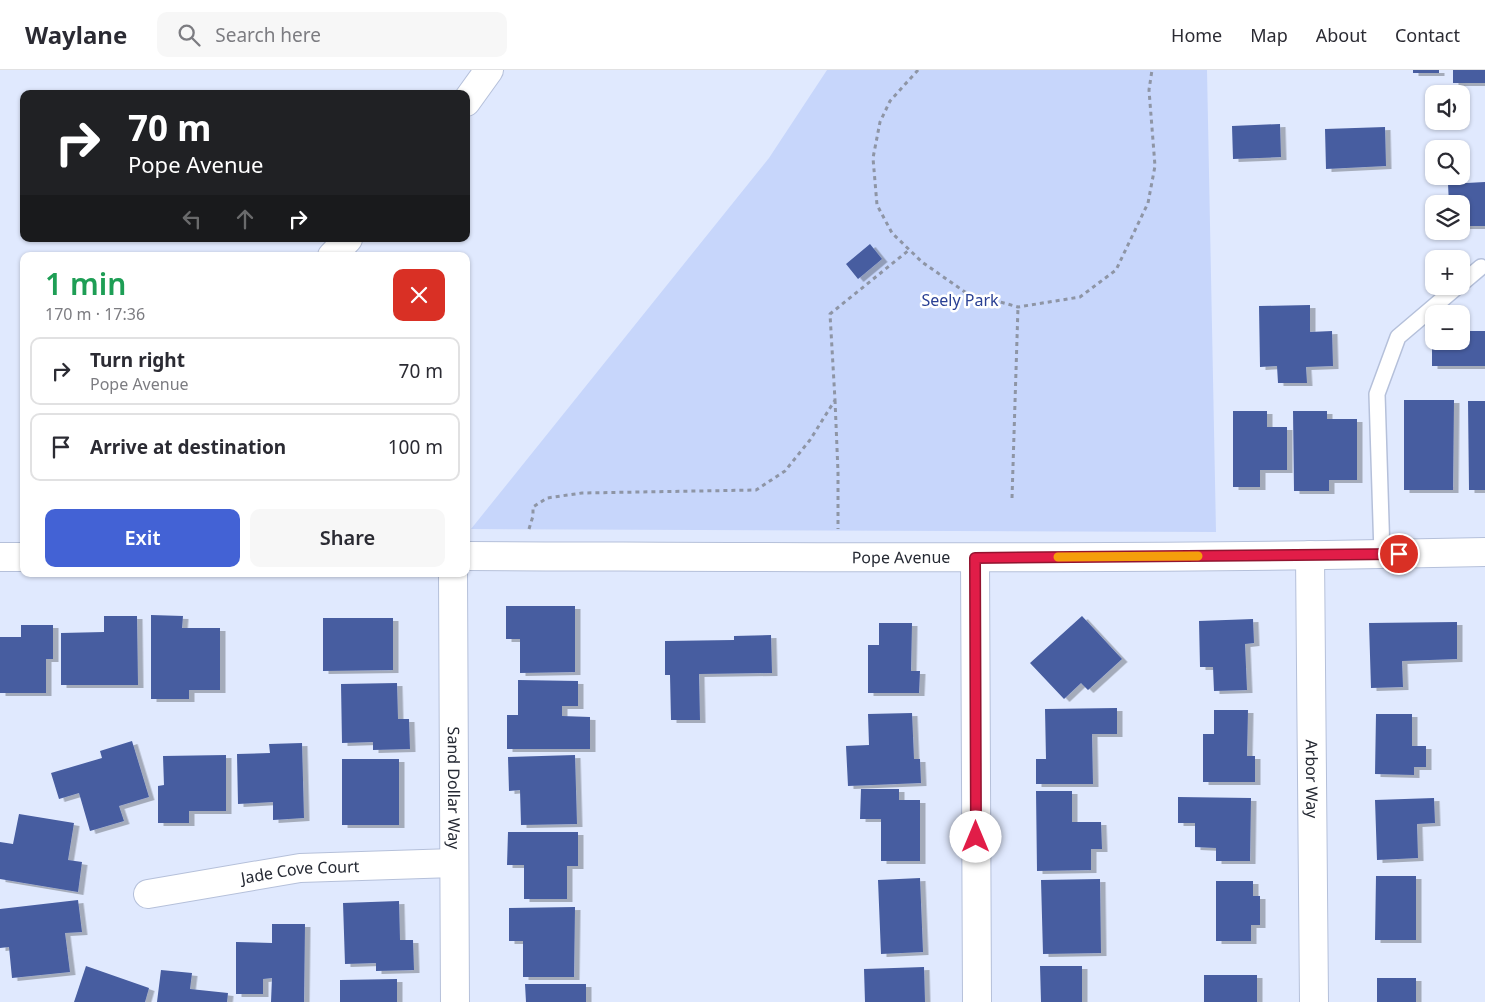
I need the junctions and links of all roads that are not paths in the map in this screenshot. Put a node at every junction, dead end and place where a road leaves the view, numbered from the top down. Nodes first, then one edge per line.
1 (489, 70) edge
2 (470, 96) edge
3 (345, 242) edge
4 (336, 252) edge
5 (1481, 267) dead end
6 (1470, 276) edge
7 (1447, 295) edge
8 (1485, 552) edge
9 (1382, 554) junction
10 (1310, 555) junction
11 (470, 556) edge
12 (0, 557) edge
13 (20, 557) edge
14 (975, 558) junction
15 (453, 577) edge
16 (454, 863) junction
17 (148, 894) dead end
18 (455, 1002) edge
19 (977, 1002) edge
20 (1314, 1002) edge

1 - 2 street
3 - 4 street
5 - 6 lane
7 - 9 lane
8 - 9 street, Pope Avenue
9 - 10 street, Pope Avenue
10 - 14 street, Pope Avenue
10 - 20 street, Arbor Way
11 - 14 street, Pope Avenue
12 - 13 street
14 - 19 street
15 - 16 street, Sand Dollar Way
16 - 17 street, Jade Cove Court
16 - 18 street, Sand Dollar Way

